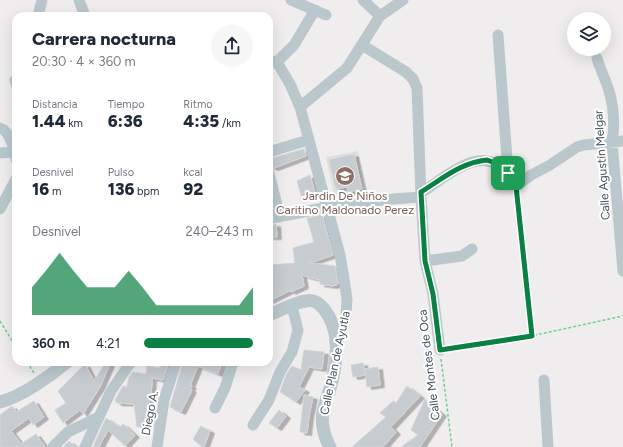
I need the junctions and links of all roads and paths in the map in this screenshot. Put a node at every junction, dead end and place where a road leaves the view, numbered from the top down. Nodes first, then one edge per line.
1 (42, 0) edge
2 (79, 0) edge
3 (291, 0) edge
4 (363, 0) edge
5 (403, 0) edge
6 (315, 10) junction
7 (39, 12) edge
8 (84, 12) edge
9 (326, 15) dead end
10 (380, 16) junction
11 (498, 35) dead end
12 (362, 45) junction
13 (597, 58) dead end
14 (273, 61) edge
15 (300, 107) junction
16 (8, 133) edge
17 (308, 140) junction
18 (618, 141) edge
19 (12, 146) edge
20 (273, 151) edge
21 (0, 153) edge
22 (12, 155) edge
23 (508, 173) junction
24 (12, 186) edge
25 (516, 186) junction
26 (421, 195) junction
27 (273, 202) edge
28 (326, 207) junction
29 (0, 209) edge
30 (275, 217) edge
31 (472, 249) dead end
32 (425, 261) junction
33 (623, 271) edge
34 (292, 306) junction
35 (273, 313) edge
36 (623, 316) edge
37 (0, 321) edge
38 (532, 336) junction
39 (12, 340) edge
40 (337, 344) junction
41 (440, 350) junction
42 (30, 366) edge
43 (61, 366) edge
44 (128, 366) edge
45 (175, 366) edge
46 (232, 366) edge
47 (544, 380) dead end
48 (40, 381) junction
49 (0, 402) edge
50 (215, 408) dead end
51 (99, 417) junction
52 (254, 426) dead end
53 (53, 447) edge
54 (85, 447) edge
55 (157, 447) edge
56 (330, 447) edge
57 (452, 447) edge
58 (548, 447) edge

1 - 7 street
2 - 8 street
3 - 6 street
4 - 10 street
5 - 10 street
6 - 9 street
6 - 14 street
10 - 12 street
11 - 23 street
12 - 15 street
12 - 26 street, Calle Montes de Oca
13 - 18 street, Calle Agustín Melgar
14 - 15 street, Calle Plan de Ayutla
15 - 17 street, Calle Plan de Ayutla
16 - 19 street
17 - 20 street
17 - 28 street, Calle Plan de Ayutla
18 - 25 street
18 - 33 street, Calle Agustín Melgar
21 - 22 street
23 - 25 street
23 - 26 street
24 - 29 street
25 - 38 path
26 - 28 street
26 - 32 street, Calle Montes de Oca
27 - 30 street
28 - 30 street
28 - 40 street, Calle Plan de Ayutla
31 - 32 street
32 - 41 street, Calle Montes de Oca
34 - 35 street
34 - 40 street
34 - 52 street
36 - 38 path
37 - 39 path
38 - 41 path
40 - 56 street, Calle Plan de Ayutla
41 - 57 path, Calle Montes de Oca
42 - 48 path
43 - 48 street
44 - 51 street
45 - 55 street, Diego A.
46 - 50 street
47 - 58 street
48 - 49 street
51 - 53 street
51 - 54 street

